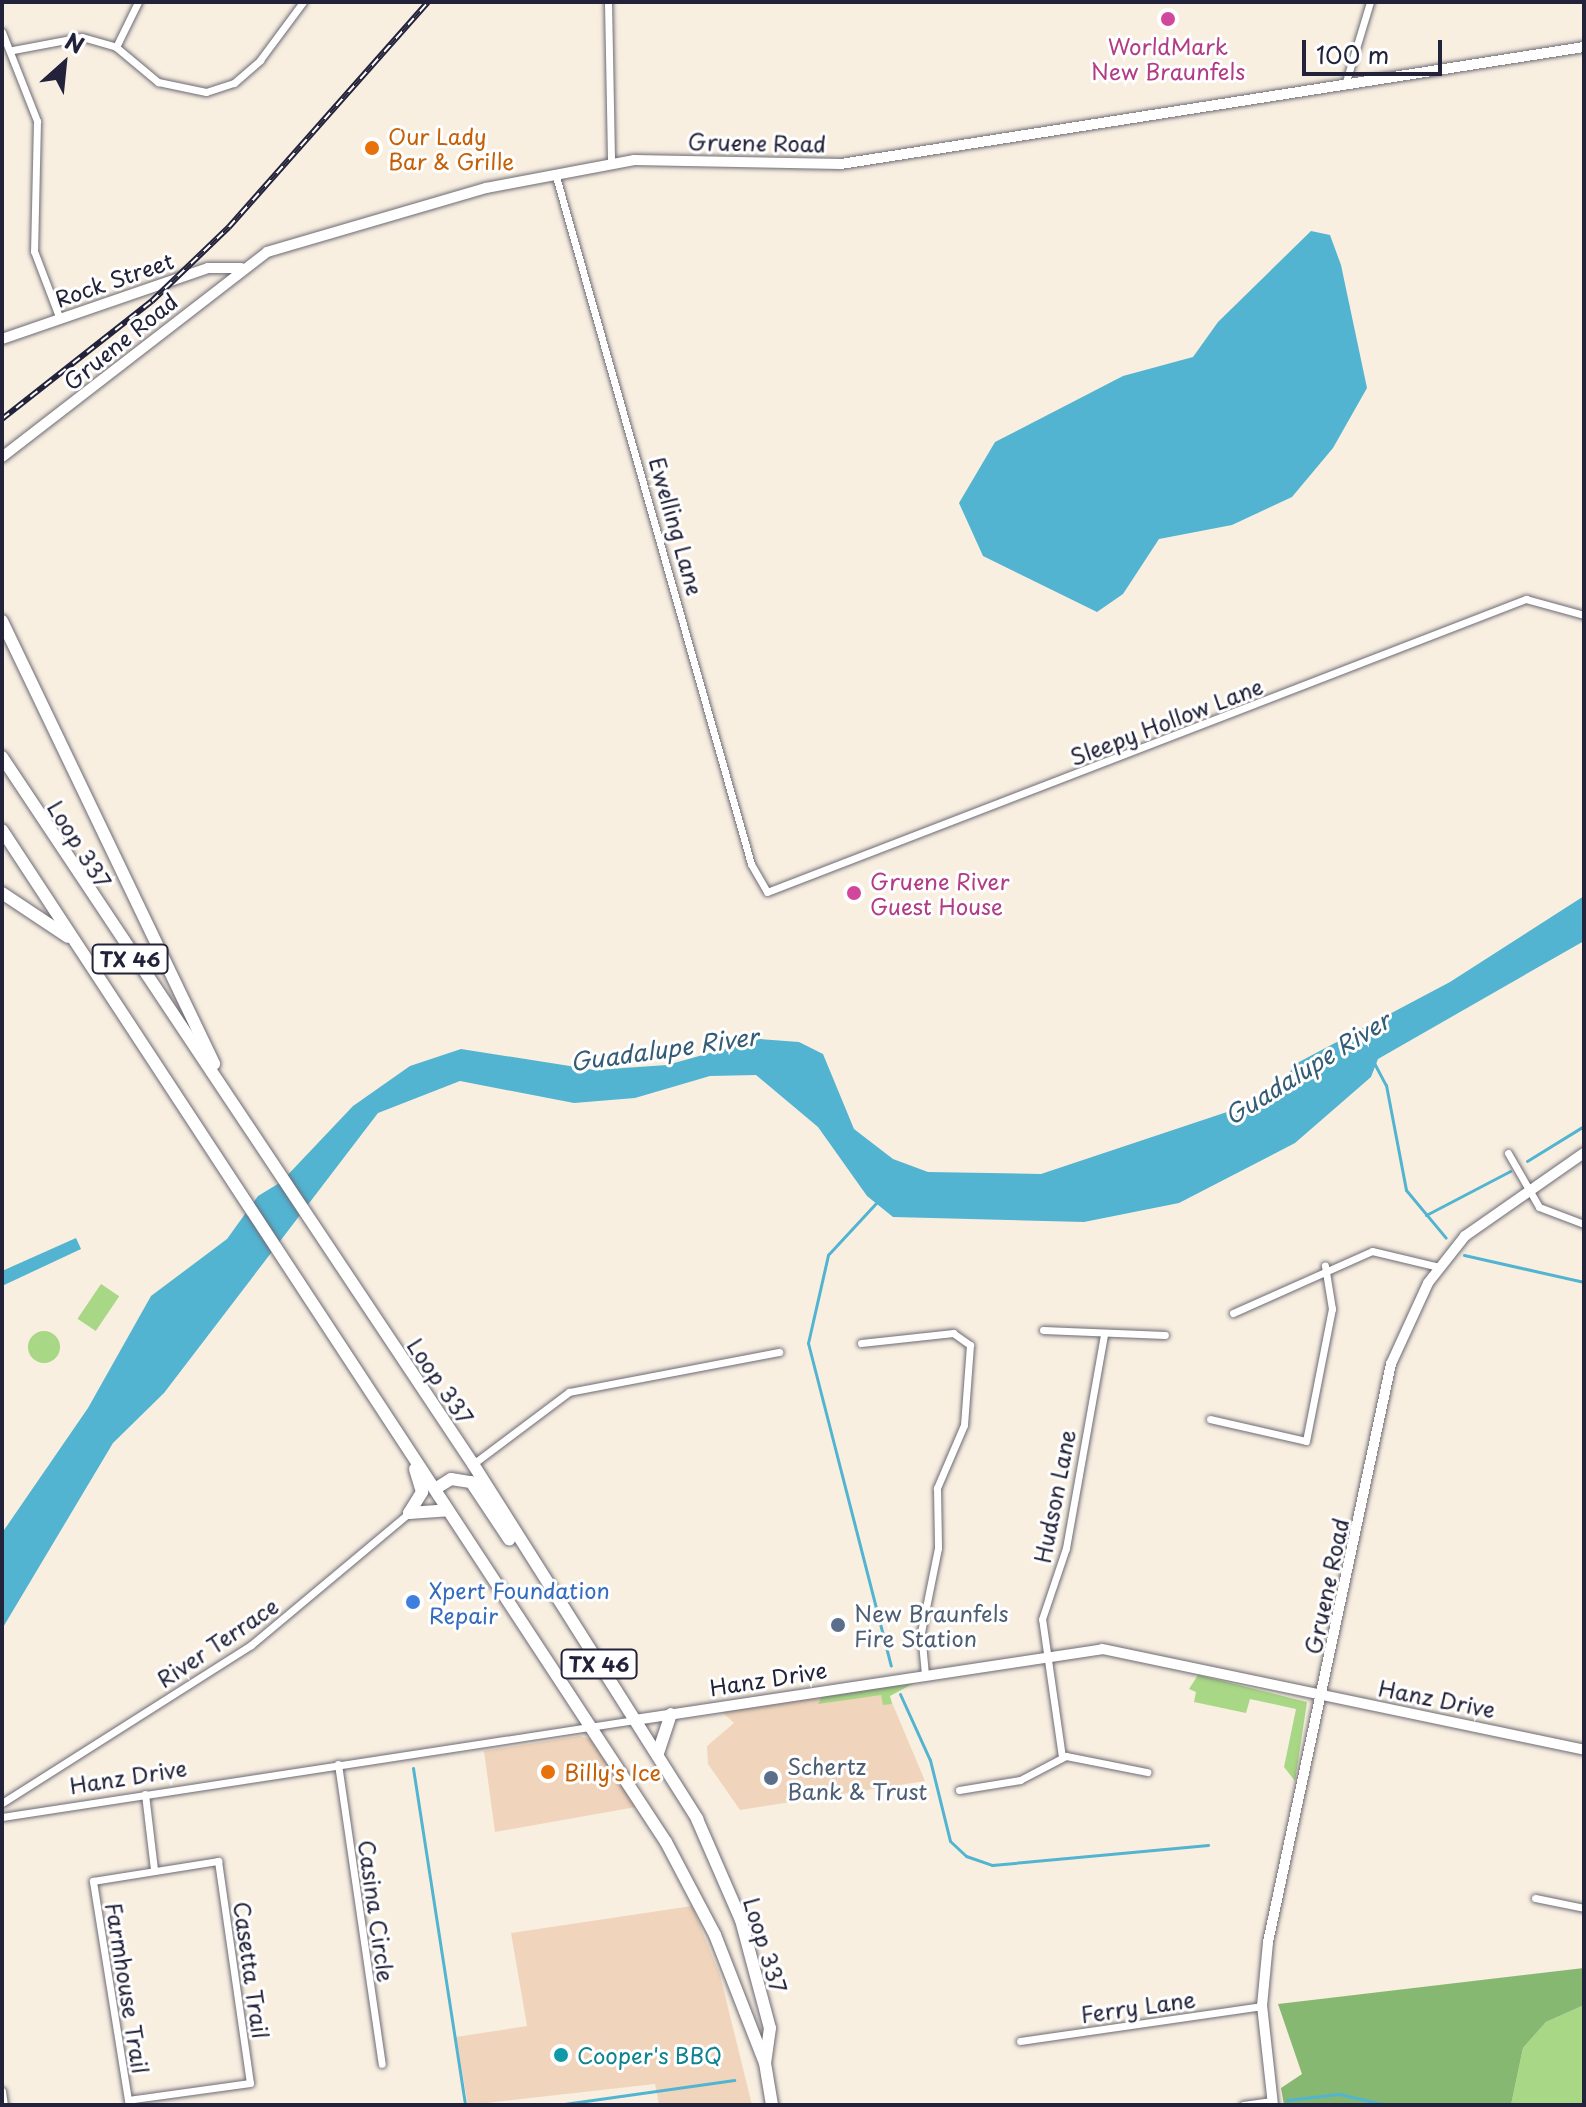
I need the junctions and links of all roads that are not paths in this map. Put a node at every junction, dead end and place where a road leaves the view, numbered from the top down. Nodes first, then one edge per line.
1 (138, 2) edge
2 (303, 2) edge
3 (608, 2) edge
4 (1370, 2) edge
5 (2, 32) edge
6 (116, 47) junction
7 (1584, 47) edge
8 (13, 50) junction
9 (1345, 85) junction
10 (611, 163) junction
11 (555, 173) junction
12 (241, 268) junction
13 (60, 319) junction
14 (2, 339) edge
15 (2, 457) edge
16 (1584, 615) edge
17 (2, 621) edge
18 (2, 757) edge
19 (2, 830) edge
20 (762, 888) joint
21 (2, 893) edge
22 (80, 947) junction
23 (228, 1092) junction
24 (1508, 1153) dead end
25 (1584, 1153) edge
26 (1527, 1187) junction
27 (1584, 1224) edge
28 (1325, 1266) junction
29 (1439, 1267) junction
30 (1233, 1313) dead end
31 (1043, 1330) dead end
32 (1104, 1335) junction
33 (1165, 1335) dead end
34 (861, 1343) dead end
35 (779, 1352) dead end
36 (374, 1394) junction
37 (1210, 1419) dead end
38 (473, 1464) junction
39 (435, 1489) junction
40 (450, 1511) junction
41 (409, 1513) junction
42 (538, 1569) junction
43 (1046, 1656) junction
44 (925, 1674) junction
45 (1323, 1696) junction
46 (671, 1714) junction
47 (635, 1720) junction
48 (587, 1724) junction
49 (1584, 1750) edge
50 (658, 1753) junction
51 (1062, 1757) junction
52 (338, 1764) junction
53 (1147, 1772) dead end
54 (959, 1790) dead end
55 (145, 1794) junction
56 (2, 1803) edge
57 (2, 1817) edge
58 (154, 1870) junction
59 (1535, 1898) dead end
60 (1584, 1908) edge
61 (1262, 2006) junction
62 (1020, 2041) dead end
63 (765, 2063) junction
64 (382, 2064) dead end
65 (2, 2091) edge
66 (128, 2100) joint
67 (1273, 2103) edge
68 (4, 2105) edge
69 (772, 2105) edge
70 (1243, 2105) edge

1 - 6 street
2 - 6 street
3 - 10 street
4 - 9 street
5 - 8 street
6 - 8 street
7 - 9 street, Gruene Road
8 - 13 street
9 - 10 street, Gruene Road
10 - 11 street, Gruene Road
11 - 12 street, Gruene Road
11 - 20 street, Ewelling Lane
12 - 13 street, Rock Street
12 - 15 street, Gruene Road
13 - 14 street, Rock Street
16 - 20 street, Sleepy Hollow Lane
17 - 23 main road
18 - 23 main road, Loop 337 / TX 46
19 - 22 main road, Loop 337 / TX 46
21 - 22 main road
22 - 36 main road, Loop 337 / TX 46
23 - 38 main road, Loop 337 / TX 46
24 - 26 street
25 - 26 street, Gruene Road
26 - 27 street
26 - 29 street, Gruene Road
28 - 29 street
28 - 30 street
28 - 37 street
29 - 45 street, Gruene Road
31 - 32 street
32 - 33 street
32 - 43 street, Hudson Lane
34 - 44 street
35 - 38 street
36 - 39 main road, Loop 337 / TX 46
36 - 41 main road
38 - 42 main road, Loop 337 / TX 46
39 - 40 main road, Loop 337 / TX 46
39 - 41 street, River Terrace
39 - 42 main road
40 - 41 main road
40 - 48 main road, Loop 337 / TX 46
41 - 56 street, River Terrace
42 - 47 main road, Loop 337 / TX 46
43 - 44 street, Hanz Drive
43 - 45 street, Hanz Drive
43 - 51 street, Hudson Lane
44 - 46 street, Hanz Drive
45 - 49 street, Hanz Drive
45 - 61 street, Gruene Road
46 - 47 street, Hanz Drive
46 - 50 main road
47 - 48 street, Hanz Drive
47 - 50 main road, Loop 337 / TX 46
48 - 52 street, Hanz Drive
48 - 63 main road, Loop 337 / TX 46
50 - 63 main road, Loop 337 / TX 46
51 - 53 street
51 - 54 street
52 - 55 street, Hanz Drive
52 - 64 street, Casina Circle
55 - 57 street, Hanz Drive
55 - 58 street
58 - 66 street, Farmhouse Trail
58 - 66 street, Casetta Trail
59 - 60 street
61 - 62 street, Ferry Lane
61 - 67 street, Gruene Road
63 - 69 main road, Loop 337 / TX 46
65 - 68 street
67 - 70 street

